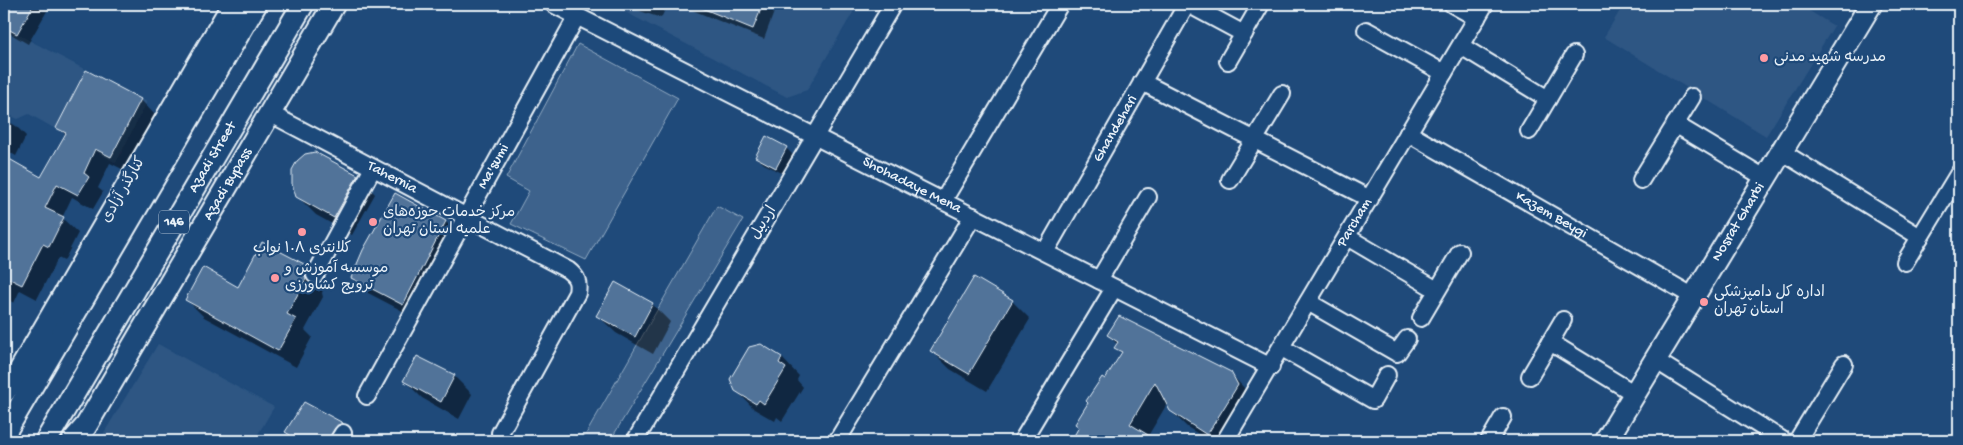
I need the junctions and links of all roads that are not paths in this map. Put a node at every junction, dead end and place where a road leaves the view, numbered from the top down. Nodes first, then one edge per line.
1 (233, 4) edge
2 (256, 4) edge
3 (303, 4) edge
4 (334, 4) edge
5 (553, 4) edge
6 (893, 4) edge
7 (1060, 4) edge
8 (1188, 4) edge
9 (1261, 4) edge
10 (1452, 4) edge
11 (1485, 4) edge
12 (1871, 4) edge
13 (577, 16) junction
14 (1477, 18) junction
15 (1366, 30) dead end
16 (1244, 34) junction
17 (1460, 46) junction
18 (1574, 55) dead end
19 (1228, 61) dead end
20 (1444, 73) junction
21 (1142, 82) junction
22 (1282, 94) dead end
23 (1692, 96) dead end
24 (1548, 99) junction
25 (269, 113) junction
26 (1675, 124) junction
27 (1529, 131) dead end
28 (1408, 133) junction
29 (815, 136) junction
30 (1255, 140) junction
31 (1782, 152) junction
32 (373, 168) junction
33 (1959, 173) edge
34 (1766, 178) junction
35 (1230, 180) dead end
36 (1640, 180) dead end
37 (1148, 198) dead end
38 (1370, 199) junction
39 (943, 201) junction
40 (466, 216) junction
41 (974, 216) junction
42 (1347, 237) junction
43 (1920, 237) junction
44 (1045, 252) junction
45 (1460, 252) dead end
46 (1904, 262) dead end
47 (315, 275) dead end
48 (1099, 280) junction
49 (1114, 288) junction
50 (1437, 290) junction
51 (1694, 297) junction
52 (1308, 302) junction
53 (1421, 318) dead end
54 (1563, 320) dead end
55 (1407, 339) dead end
56 (1550, 342) junction
57 (1282, 348) junction
58 (1655, 360) junction
59 (1844, 364) dead end
60 (1270, 367) junction
61 (1387, 375) dead end
62 (1530, 376) dead end
63 (10, 385) edge
64 (1635, 394) junction
65 (366, 396) dead end
66 (4, 414) edge
67 (1503, 417) dead end
68 (500, 433) dead end
69 (4, 434) edge
70 (46, 441) edge
71 (74, 441) edge
72 (635, 441) edge
73 (837, 441) edge
74 (1022, 441) edge
75 (1225, 441) edge
76 (1489, 441) edge
77 (1606, 441) edge
78 (1784, 441) edge
79 (1797, 441) edge

1 - 63 main road, کنارگذر آزادی
2 - 69 main road, 146
3 - 70 main road, Azadi Street / 146
4 - 25 main road, Azadi Bypass
5 - 13 street, Shohadaye Mena
6 - 29 street, اردبیل
7 - 39 street
8 - 16 street
8 - 21 street, Ghandehari
9 - 16 street
10 - 14 street
11 - 14 street, Parcham
12 - 31 main road, Nosrat Gharbi
13 - 29 street, Shohadaye Mena
13 - 40 street, Ma'sumi
14 - 17 street, Parcham
15 - 20 street
16 - 19 street
17 - 20 street, Parcham
17 - 24 street
18 - 24 street
20 - 28 street, Parcham
21 - 30 street
21 - 44 street, Ghandehari
22 - 30 street
23 - 26 street
24 - 27 street
25 - 32 street, Tahernia
25 - 71 main road, Azadi Bypass
26 - 34 street
26 - 36 street
28 - 38 street, Parcham
28 - 51 street, Kazem Beygi
29 - 39 street, Shohadaye Mena
29 - 72 street, اردبیل
30 - 35 street
30 - 38 street
31 - 34 main road, Nosrat Gharbi
31 - 43 street
32 - 40 street, Tahernia
32 - 47 street
33 - 43 street
34 - 51 main road, Nosrat Gharbi
37 - 48 street
38 - 42 street, Parcham
39 - 41 street, Shohadaye Mena
40 - 65 street, Ma'sumi
40 - 68 street, Tahernia
41 - 44 street, Shohadaye Mena
41 - 73 street
42 - 50 street
42 - 52 street, Parcham
43 - 46 street
44 - 48 street, Shohadaye Mena
45 - 50 street
48 - 49 street, Shohadaye Mena
49 - 60 street, Shohadaye Mena
49 - 74 street
50 - 53 street
51 - 58 main road, Nosrat Gharbi
52 - 55 street
52 - 57 street, Parcham
54 - 56 street
56 - 62 street
56 - 64 street
57 - 60 street, Parcham
57 - 61 street
58 - 64 main road, Nosrat Gharbi
58 - 78 street
59 - 79 street
60 - 75 street, Parcham
63 - 66 main road, کنارگذر آزادی
64 - 77 main road, Nosrat Gharbi
67 - 76 street

